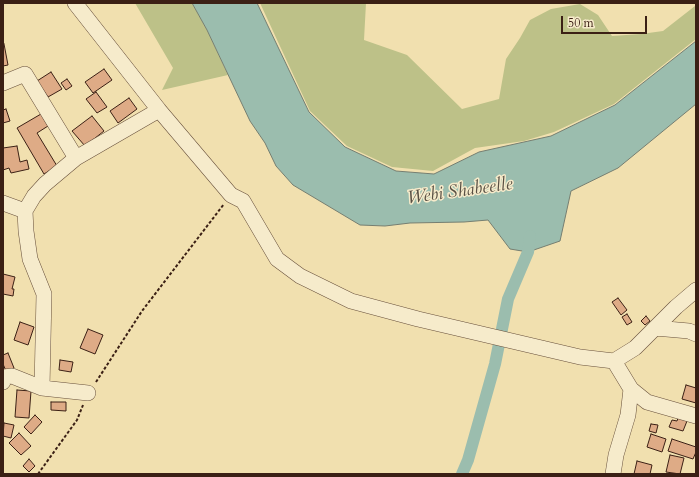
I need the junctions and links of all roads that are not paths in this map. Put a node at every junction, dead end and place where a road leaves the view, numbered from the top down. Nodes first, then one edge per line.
1 (75, 3) edge
2 (3, 83) edge
3 (159, 110) junction
4 (76, 158) junction
5 (3, 203) edge
6 (25, 211) junction
7 (696, 290) edge
8 (655, 328) junction
9 (696, 334) edge
10 (614, 361) junction
11 (3, 382) edge
12 (42, 388) junction
13 (632, 389) junction
14 (88, 394) road end
15 (696, 416) edge
16 (613, 474) edge

1 - 3 street
2 - 4 street
3 - 4 street
3 - 10 street
4 - 6 street
5 - 6 street
6 - 12 street
7 - 8 street
8 - 9 street
8 - 10 street
10 - 13 street
11 - 12 street
12 - 14 street
13 - 15 street
13 - 16 street

